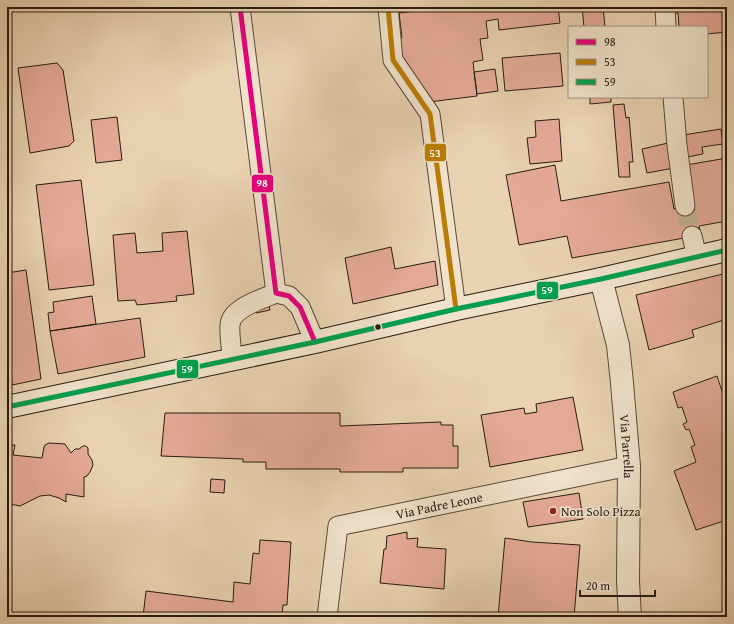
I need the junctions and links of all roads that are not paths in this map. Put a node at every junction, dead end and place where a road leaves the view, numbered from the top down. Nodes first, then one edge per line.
1 (240, 7) edge
2 (388, 7) edge
3 (665, 7) edge
4 (666, 26) edge
5 (673, 98) edge
6 (685, 206) tunnel mouth
7 (727, 250) edge
8 (601, 278) junction
9 (276, 293) junction
10 (456, 309) junction
11 (315, 342) junction
12 (232, 359) junction
13 (7, 407) edge
14 (629, 466) junction
15 (327, 617) edge
16 (630, 617) edge

1 - 9 street
2 - 10 street
3 - 4 street
5 - 6 street
7 - 8 main road
8 - 10 main road
8 - 14 main road, Via Parrella
9 - 11 street
9 - 12 street
10 - 11 main road
11 - 12 main road
12 - 13 main road
14 - 15 street, Via Padre Leone
14 - 16 main road, Via Parrella

